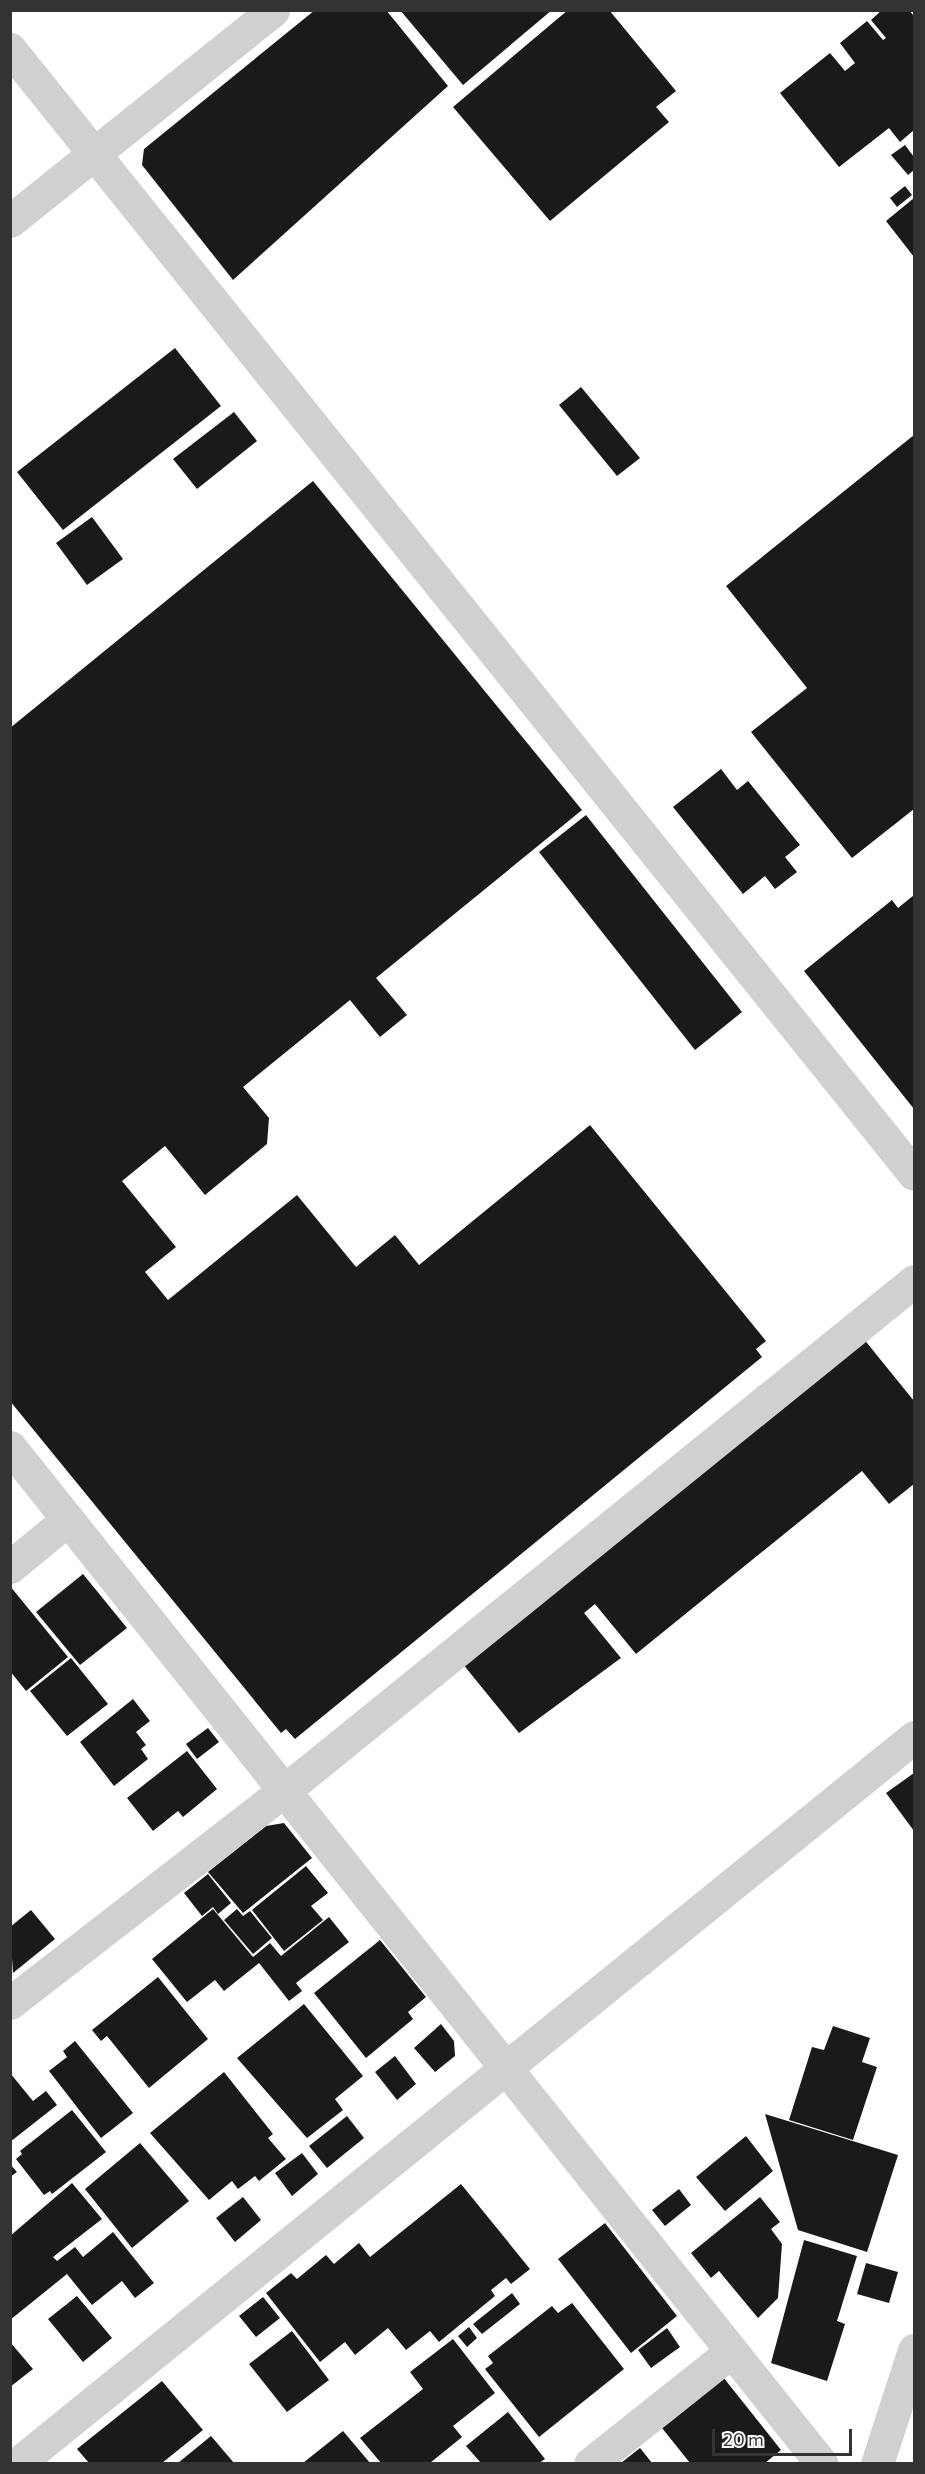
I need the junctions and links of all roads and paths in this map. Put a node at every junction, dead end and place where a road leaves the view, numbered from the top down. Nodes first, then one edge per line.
1 (273, 10) edge
2 (10, 49) edge
3 (94, 154) junction
4 (10, 222) edge
5 (915, 1174) edge
6 (915, 1281) edge
7 (10, 1447) edge
8 (68, 1520) junction
9 (10, 1567) edge
10 (915, 1737) edge
11 (285, 1790) junction
12 (10, 2003) edge
13 (505, 2068) junction
14 (915, 2350) edge
15 (730, 2352) junction
16 (17, 2463) edge
17 (590, 2463) edge
18 (822, 2463) edge
19 (877, 2463) edge

1 - 3 street
2 - 3 street
3 - 4 street
3 - 5 street
6 - 11 street
7 - 8 street
8 - 9 street
8 - 11 street
10 - 13 street
11 - 12 street
11 - 13 street
13 - 15 street
13 - 16 street
14 - 19 street
15 - 17 street
15 - 18 street

